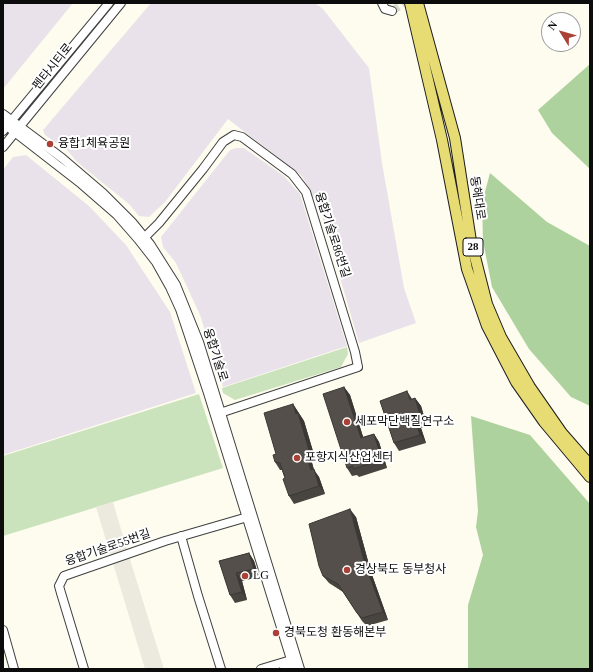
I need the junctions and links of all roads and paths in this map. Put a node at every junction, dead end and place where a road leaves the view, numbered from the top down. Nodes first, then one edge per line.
1 (108, 3) edge
2 (121, 3) edge
3 (382, 3) edge
4 (414, 4) edge
5 (392, 11) dead end
6 (3, 114) edge
7 (6, 125) edge
8 (18, 129) junction
9 (3, 147) edge
10 (142, 239) junction
11 (218, 413) junction
12 (590, 464) edge
13 (590, 477) edge
14 (250, 516) junction
15 (181, 536) junction
16 (3, 630) edge
17 (295, 665) edge
18 (14, 669) edge
19 (84, 669) edge
20 (222, 669) edge
21 (261, 669) edge
22 (284, 669) edge

1 - 7 street, 펜타시티로
2 - 8 street, 펜타시티로
3 - 5 street
4 - 12 main road, 동해대로 / 28
4 - 13 main road
6 - 7 street, 융합기술로
7 - 8 street, 융합기술로
8 - 9 street, 펜타시티로
8 - 10 street, 융합기술로
10 - 11 street, 융합기술로
10 - 11 street, 융합기술로86번길
11 - 14 street, 융합기술로
14 - 15 street, 융합기술로55번길
14 - 17 street, 융합기술로
15 - 19 street, 융합기술로55번길
15 - 20 street
16 - 18 street
17 - 21 street
17 - 22 street

